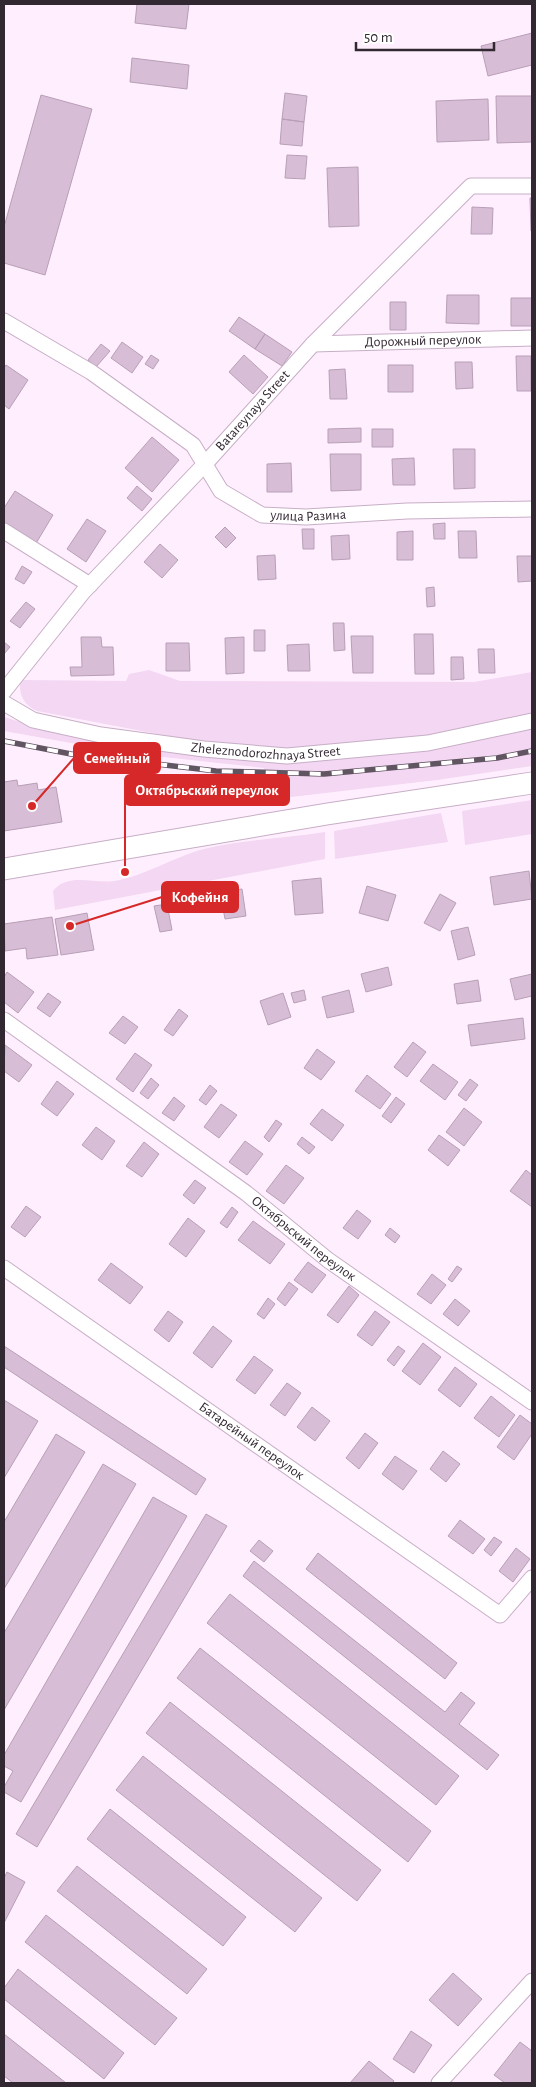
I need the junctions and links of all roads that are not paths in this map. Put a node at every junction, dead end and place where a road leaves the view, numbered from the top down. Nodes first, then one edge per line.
1 (532, 186) edge
2 (4, 322) edge
3 (532, 338) edge
4 (313, 344) junction
5 (204, 465) junction
6 (532, 509) edge
7 (4, 531) edge
8 (90, 585) junction
9 (4, 691) edge
10 (4, 703) edge
11 (532, 721) edge
12 (532, 782) edge
13 (4, 869) edge
14 (4, 1020) edge
15 (4, 1268) edge
16 (532, 1402) edge
17 (532, 1578) edge
18 (532, 1981) edge
19 (439, 2083) edge

1 - 4 street, Batareynaya Street
2 - 5 street, улица Разина
3 - 4 street, Дорожный переулок
4 - 5 street, Batareynaya Street
5 - 6 street, улица Разина
5 - 8 street, Batareynaya Street
7 - 8 street
8 - 9 street, Batareynaya Street
10 - 11 street, Zheleznodorozhnaya Street
12 - 13 main road
14 - 16 street, Октябрьский переулок
15 - 17 street, Батарейный переулок
18 - 19 street

